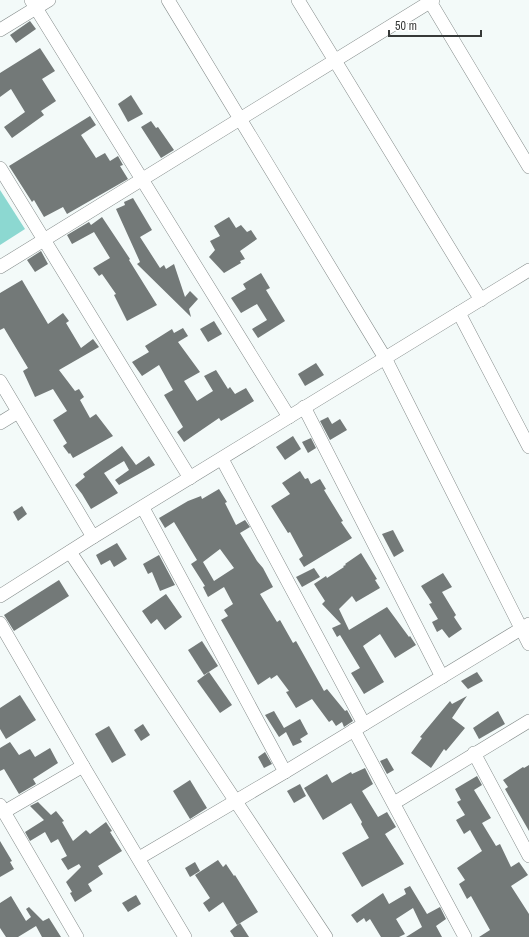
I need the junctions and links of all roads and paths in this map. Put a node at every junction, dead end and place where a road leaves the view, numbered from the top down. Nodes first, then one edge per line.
1 (49, 0) edge
2 (168, 0) edge
3 (298, 0) edge
4 (431, 0) edge
5 (33, 4) edge
6 (0, 30) edge
7 (334, 60) junction
8 (240, 118) junction
9 (529, 167) edge
10 (0, 168) edge
11 (142, 179) junction
12 (44, 240) junction
13 (0, 267) edge
14 (529, 270) edge
15 (481, 300) junction
16 (459, 313) junction
17 (385, 358) junction
18 (0, 382) edge
19 (304, 407) junction
20 (18, 412) junction
21 (289, 417) junction
22 (0, 423) edge
23 (529, 447) edge
24 (222, 459) junction
25 (190, 478) junction
26 (143, 508) junction
27 (93, 537) junction
28 (70, 552) junction
29 (1, 594) edge
30 (0, 623) edge
31 (525, 626) edge
32 (529, 644) edge
33 (442, 677) junction
34 (529, 721) edge
35 (359, 727) junction
36 (474, 753) junction
37 (82, 766) junction
38 (285, 772) junction
39 (236, 802) junction
40 (394, 803) junction
41 (2, 808) edge
42 (529, 856) edge
43 (139, 858) junction
44 (321, 935) edge
45 (77, 937) edge
46 (185, 937) edge
47 (465, 937) edge

1 - 5 street
2 - 8 street
3 - 7 street
4 - 7 street
4 - 9 street
5 - 6 street
5 - 11 street
7 - 8 street
7 - 15 street
8 - 11 street
8 - 17 street
10 - 12 street
11 - 12 street
11 - 21 street
12 - 13 street
12 - 25 street
14 - 15 street
15 - 16 street
16 - 17 street
16 - 23 street
17 - 19 street
17 - 31 street
18 - 20 street
19 - 21 street
19 - 33 street
20 - 22 street
20 - 27 street
21 - 24 street
24 - 25 street
24 - 35 street
25 - 26 street
26 - 27 street
26 - 38 street
27 - 28 street
28 - 29 street
28 - 39 street
30 - 37 street
31 - 32 street
31 - 33 street
33 - 35 street
34 - 36 street
35 - 38 street
35 - 40 street
36 - 40 street
36 - 42 street
37 - 41 street
37 - 43 street
38 - 39 street
39 - 43 street
39 - 44 street
40 - 47 street
41 - 45 street
43 - 46 street

